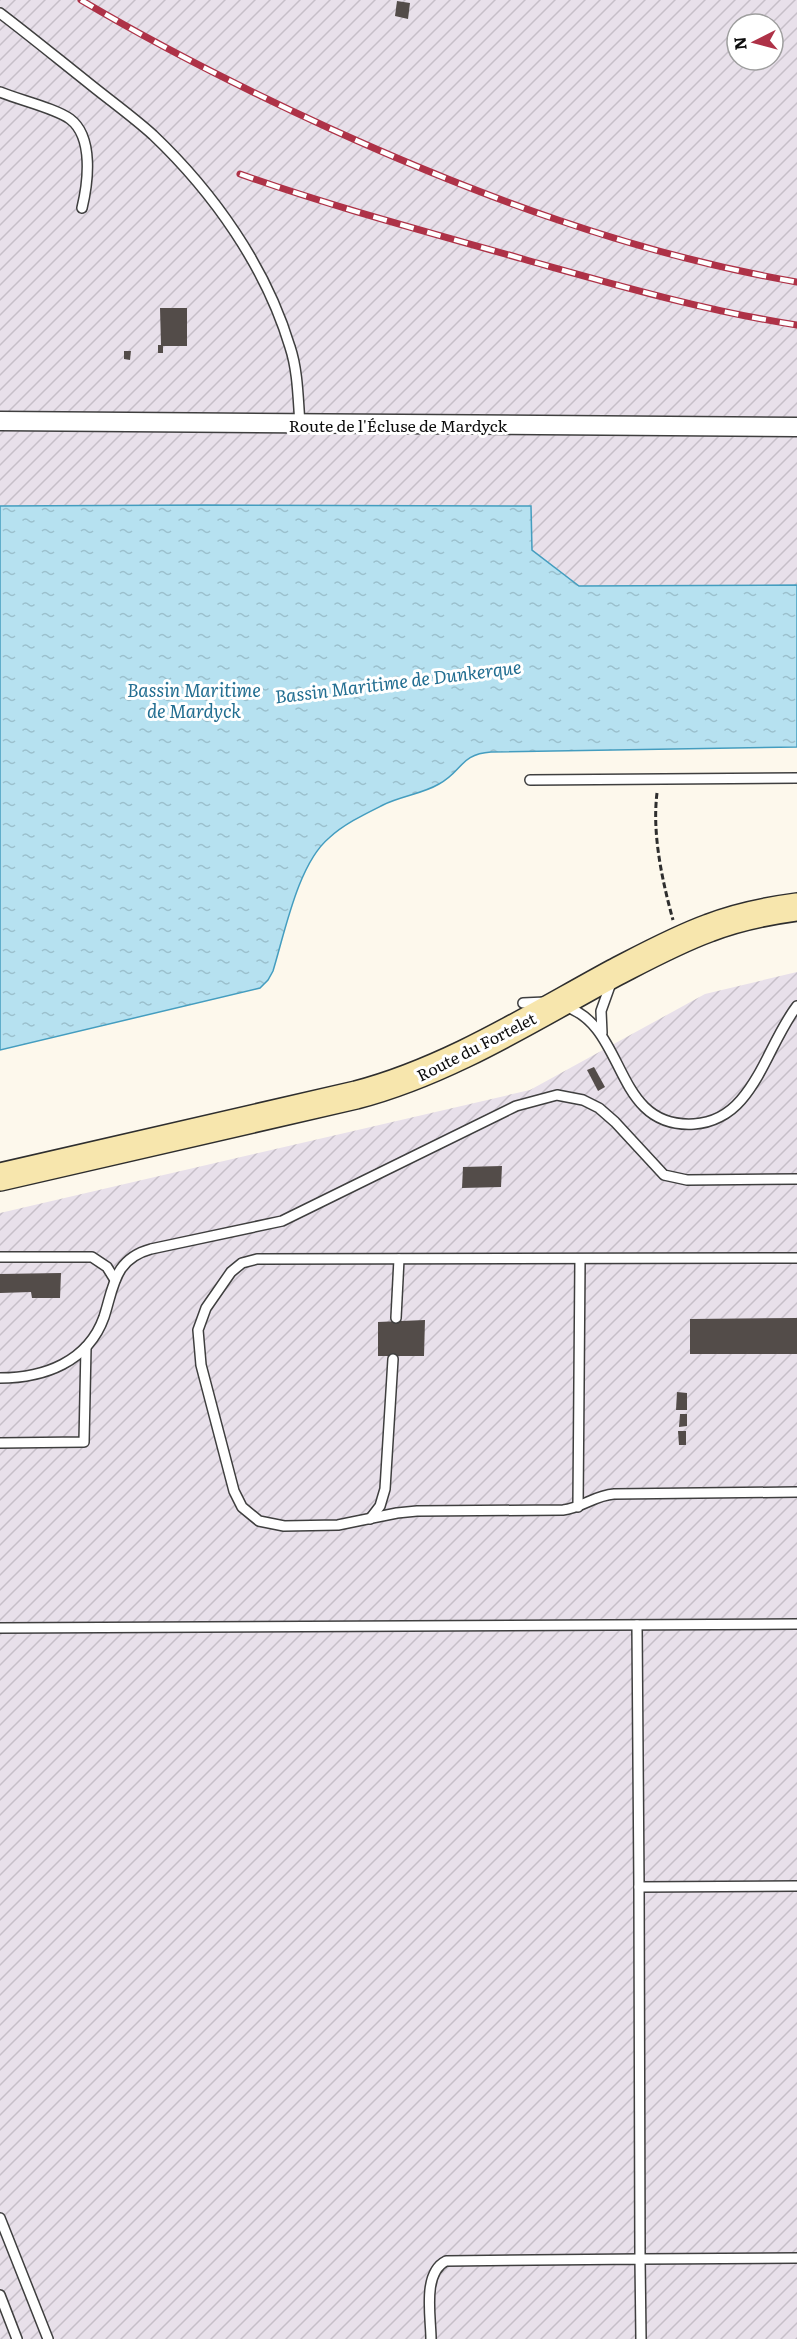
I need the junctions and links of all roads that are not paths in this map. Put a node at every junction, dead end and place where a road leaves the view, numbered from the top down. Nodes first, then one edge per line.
1 (2, 15) edge
2 (0, 92) edge
3 (82, 208) dead end
4 (0, 421) edge
5 (300, 424) junction
6 (797, 427) edge
7 (797, 778) edge
8 (530, 780) dead end
9 (797, 899) edge
10 (797, 907) edge
11 (619, 971) junction
12 (523, 1003) junction
13 (558, 1004) junction
14 (797, 1006) edge
15 (602, 1035) junction
16 (0, 1161) edge
17 (0, 1177) edge
18 (797, 1179) edge
19 (0, 1257) edge
20 (797, 1258) edge
21 (399, 1259) junction
22 (579, 1259) junction
23 (114, 1280) junction
24 (396, 1318) dead end
25 (86, 1347) junction
26 (393, 1359) dead end
27 (0, 1378) edge
28 (0, 1443) edge
29 (797, 1492) edge
30 (578, 1507) junction
31 (370, 1519) junction
32 (637, 1624) junction
33 (797, 1624) edge
34 (0, 1628) edge
35 (797, 1886) edge
36 (639, 1887) junction
37 (0, 2218) edge
38 (797, 2258) edge
39 (640, 2259) junction
40 (0, 2295) edge
41 (17, 2339) edge
42 (48, 2339) edge
43 (431, 2339) edge
44 (641, 2339) edge

1 - 5 lane
2 - 3 lane
4 - 5 street, Route de l'Écluse de Mardyck
5 - 6 street, Route de l'Écluse de Mardyck
7 - 8 lane
9 - 12 main road, Route du Fortelet
10 - 11 main road, Route du Fortelet
11 - 13 main road, Route du Fortelet
11 - 15 lane
12 - 13 lane
12 - 16 main road, Route du Fortelet
13 - 15 lane
13 - 17 main road, Route du Fortelet
14 - 15 lane
18 - 23 lane
19 - 23 lane
20 - 22 lane
21 - 22 lane
21 - 24 lane
21 - 31 lane
22 - 30 lane
23 - 25 lane
25 - 27 lane
25 - 28 lane
26 - 31 lane
29 - 30 lane
30 - 31 lane
32 - 33 lane
32 - 34 lane
32 - 36 lane
35 - 36 lane
36 - 39 lane
37 - 42 lane
38 - 39 lane
39 - 43 lane
39 - 44 lane
40 - 41 lane

